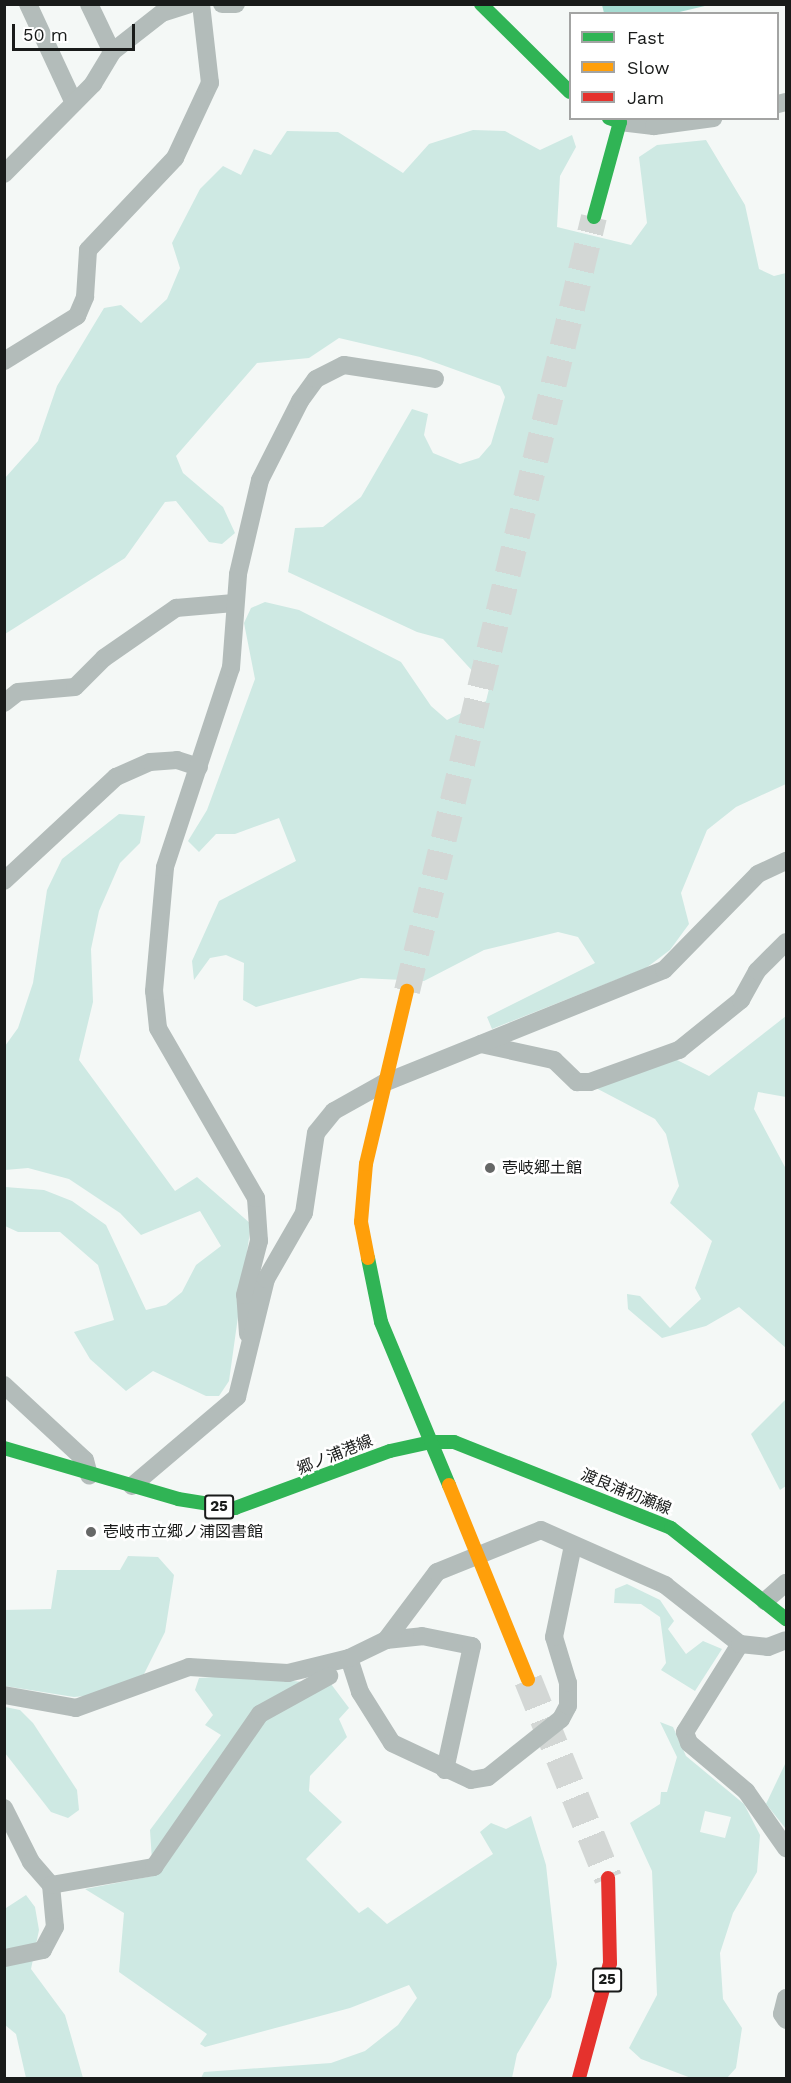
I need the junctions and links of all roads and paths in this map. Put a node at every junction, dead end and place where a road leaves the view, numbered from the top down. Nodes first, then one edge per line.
1 (28, 4) edge
2 (89, 4) edge
3 (189, 4) edge
4 (201, 4) edge
5 (222, 4) edge
6 (236, 4) edge
7 (481, 4) edge
8 (112, 52) junction
9 (569, 92) edge
10 (74, 103) junction
11 (614, 120) edge
12 (698, 120) edge
13 (4, 174) edge
14 (594, 217) tunnel mouth
15 (4, 361) edge
16 (435, 379) dead end
17 (234, 603) junction
18 (4, 703) edge
19 (199, 767) junction
20 (786, 861) edge
21 (4, 881) edge
22 (786, 942) edge
23 (408, 991) tunnel mouth
24 (482, 1044) junction
25 (384, 1083) junction
26 (248, 1334) junction
27 (4, 1385) edge
28 (431, 1442) junction
29 (4, 1448) edge
30 (89, 1475) junction
31 (132, 1486) junction
32 (573, 1545) junction
33 (786, 1583) edge
34 (765, 1601) junction
35 (786, 1619) edge
36 (786, 1640) edge
37 (386, 1641) junction
38 (740, 1644) junction
39 (350, 1665) junction
40 (528, 1680) tunnel mouth
41 (4, 1695) edge
42 (445, 1770) junction
43 (4, 1808) edge
44 (786, 1848) edge
45 (608, 1878) tunnel mouth
46 (51, 1885) junction
47 (4, 1959) edge
48 (786, 1998) edge
49 (786, 2020) edge
50 (579, 2079) edge

1 - 10 street
2 - 8 street
3 - 8 street
4 - 15 street
5 - 6 street
7 - 9 main road
8 - 10 street
10 - 13 street
11 - 12 street
11 - 14 main road
16 - 17 street
17 - 18 street
17 - 19 street
19 - 21 street
19 - 26 street
20 - 24 street
22 - 24 street
23 - 25 main road
24 - 25 street
25 - 26 street
25 - 28 main road
26 - 31 street
27 - 30 street
28 - 31 main road, 郷ノ浦港線 / 25
28 - 34 main road, 渡良浦初瀬線
28 - 40 main road
29 - 30 main road, 郷ノ浦港線 / 25
30 - 31 main road, 郷ノ浦港線 / 25
32 - 37 street
32 - 38 street
32 - 42 street
33 - 34 street
34 - 35 main road, 渡良浦初瀬線
36 - 38 street
37 - 39 street
37 - 42 street
38 - 44 street
39 - 41 street
39 - 42 street
39 - 46 street
43 - 46 street
45 - 50 main road, 25
46 - 47 street
48 - 49 street

